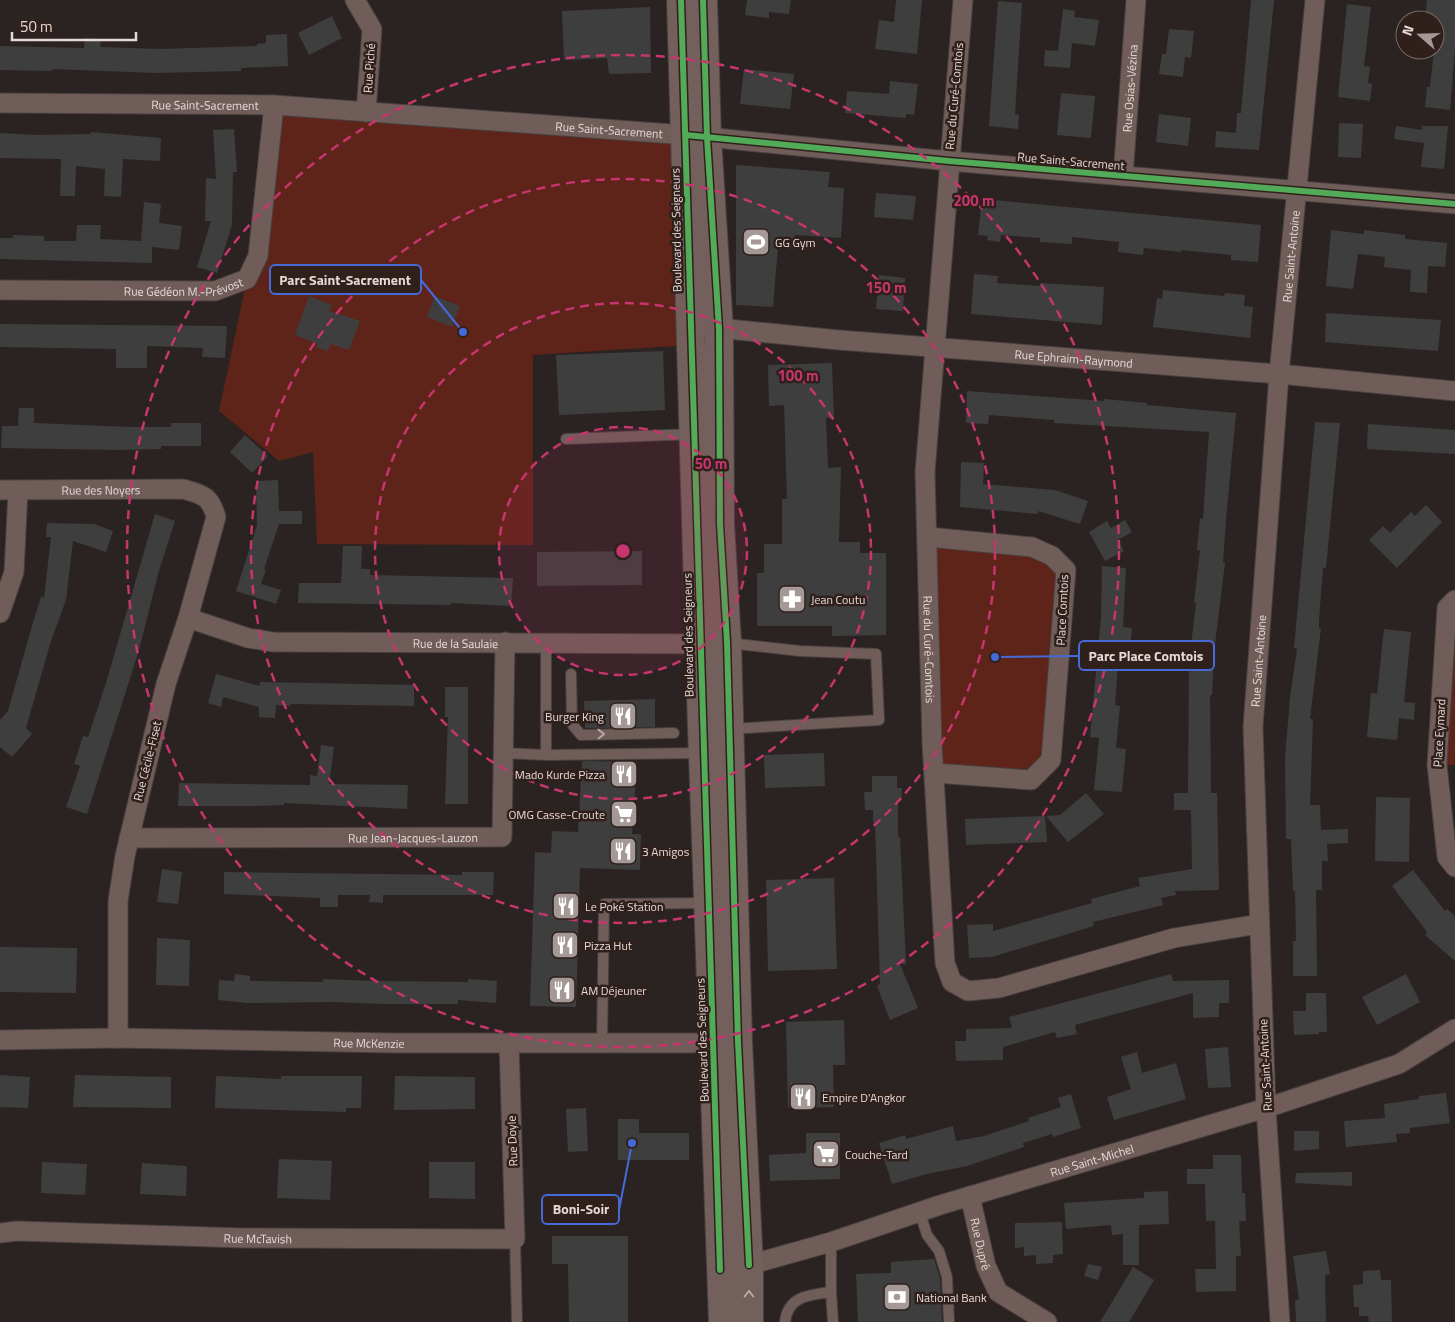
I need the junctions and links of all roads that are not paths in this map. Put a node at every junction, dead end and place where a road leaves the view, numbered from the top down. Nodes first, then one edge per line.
1 (355, 0) edge
2 (963, 0) edge
3 (1136, 0) edge
4 (1315, 0) edge
5 (692, 10) edge
6 (0, 102) edge
7 (274, 105) junction
8 (366, 112) junction
9 (697, 136) junction
10 (949, 162) junction
11 (1123, 176) junction
12 (1295, 190) junction
13 (1455, 204) edge
14 (0, 290) edge
15 (691, 325) junction
16 (719, 329) junction
17 (936, 347) junction
18 (1279, 374) junction
19 (1455, 391) edge
20 (695, 434) junction
21 (566, 438) dead end
22 (9, 491) edge
23 (202, 494) joint
24 (928, 537) junction
25 (1455, 600) edge
26 (0, 613) edge
27 (188, 618) junction
28 (505, 642) junction
29 (727, 642) junction
30 (700, 644) junction
31 (546, 645) junction
32 (571, 674) dead end
33 (674, 733) dead end
34 (713, 733) junction
35 (504, 753) junction
36 (546, 755) junction
37 (935, 773) junction
38 (129, 838) junction
39 (1455, 867) edge
40 (710, 903) junction
41 (1259, 924) junction
42 (1455, 1029) edge
43 (118, 1038) junction
44 (0, 1040) edge
45 (726, 1043) junction
46 (510, 1044) junction
47 (602, 1044) junction
48 (1266, 1108) junction
49 (970, 1196) junction
50 (920, 1212) junction
51 (0, 1233) edge
52 (515, 1239) junction
53 (831, 1242) junction
54 (749, 1265) junction
55 (720, 1270) junction
56 (831, 1292) junction
57 (517, 1322) edge
58 (723, 1322) edge
59 (749, 1322) edge
60 (785, 1322) edge
61 (833, 1322) edge
62 (949, 1322) edge
63 (1047, 1322) edge
64 (1280, 1322) edge

1 - 8 street, Rue Piché
2 - 10 street, Rue du Curé-Comtois
3 - 11 street, Rue Osias-Vézina
4 - 12 street, Rue Saint-Antoine
5 - 9 main road, Boulevard des Seigneurs
6 - 7 street, Rue Saint-Sacrement
7 - 8 street, Rue Saint-Sacrement
7 - 14 street, Rue Gédéon M.-Prévost
8 - 9 street, Rue Saint-Sacrement
9 - 10 street, Rue Saint-Sacrement
9 - 15 main road, Boulevard des Seigneurs
9 - 16 main road, Boulevard des Seigneurs
10 - 11 street, Rue Saint-Sacrement
10 - 17 street, Rue du Curé-Comtois
11 - 12 street, Rue Saint-Sacrement
12 - 13 street, Rue Saint-Sacrement
12 - 18 street, Rue Saint-Antoine
15 - 16 street, Rue Ephraim-Raymond
15 - 20 main road, Boulevard des Seigneurs
16 - 17 street, Rue Ephraim-Raymond
16 - 29 main road, Boulevard des Seigneurs
17 - 18 street, Rue Ephraim-Raymond
17 - 24 street, Rue du Curé-Comtois
18 - 19 street, Rue Ephraim-Raymond
18 - 41 street, Rue Saint-Antoine
20 - 21 lane
20 - 30 main road, Boulevard des Seigneurs
22 - 23 street, Rue des Noyers
22 - 26 street
23 - 27 street, Rue Cécile-Fiset
24 - 37 street, Rue du Curé-Comtois
24 - 37 street, Place Comtois
25 - 39 street, Place Eymard
27 - 28 street, Rue de la Saulaie
27 - 38 street, Rue Cécile-Fiset
28 - 31 street, Rue de la Saulaie
28 - 35 street, Rue Jean-Jacques-Lauzon
29 - 30 street, Rue de la Saulaie
29 - 34 main road, Boulevard des Seigneurs
29 - 34 lane
30 - 31 street, Rue de la Saulaie
30 - 34 main road, Boulevard des Seigneurs
31 - 36 lane
32 -> 33 lane
34 - 36 lane
34 - 40 main road, Boulevard des Seigneurs
34 - 45 main road, Boulevard des Seigneurs
35 - 36 lane
35 - 38 street, Rue Jean-Jacques-Lauzon
37 - 41 street, Rue du Curé-Comtois
38 - 43 street, Rue Cécile-Fiset
40 - 45 main road, Boulevard des Seigneurs
40 - 47 lane
41 - 48 street, Rue Saint-Antoine
42 - 48 street, Rue Saint-Michel
43 - 44 street, Rue McKenzie
43 - 46 street, Rue McKenzie
45 - 47 street, Rue McKenzie
45 - 54 main road, Boulevard des Seigneurs
45 - 55 main road, Boulevard des Seigneurs
46 - 47 street, Rue McKenzie
46 - 52 street, Rue Doyle
48 - 49 street, Rue Saint-Michel
48 - 64 street, Rue Saint-Antoine
49 - 50 street, Rue Saint-Michel
49 - 63 street, Rue Dupré
50 - 53 street, Rue Saint-Michel
50 - 62 lane
51 - 52 street, Rue McTavish
52 - 57 lane
53 - 54 street, Rue Saint-Michel
53 - 56 lane
54 - 55 street, Rue Saint-Michel
59 -> 54 main road, Boulevard des Seigneurs
55 - 58 main road, Boulevard des Seigneurs
56 - 60 lane
56 - 61 lane

